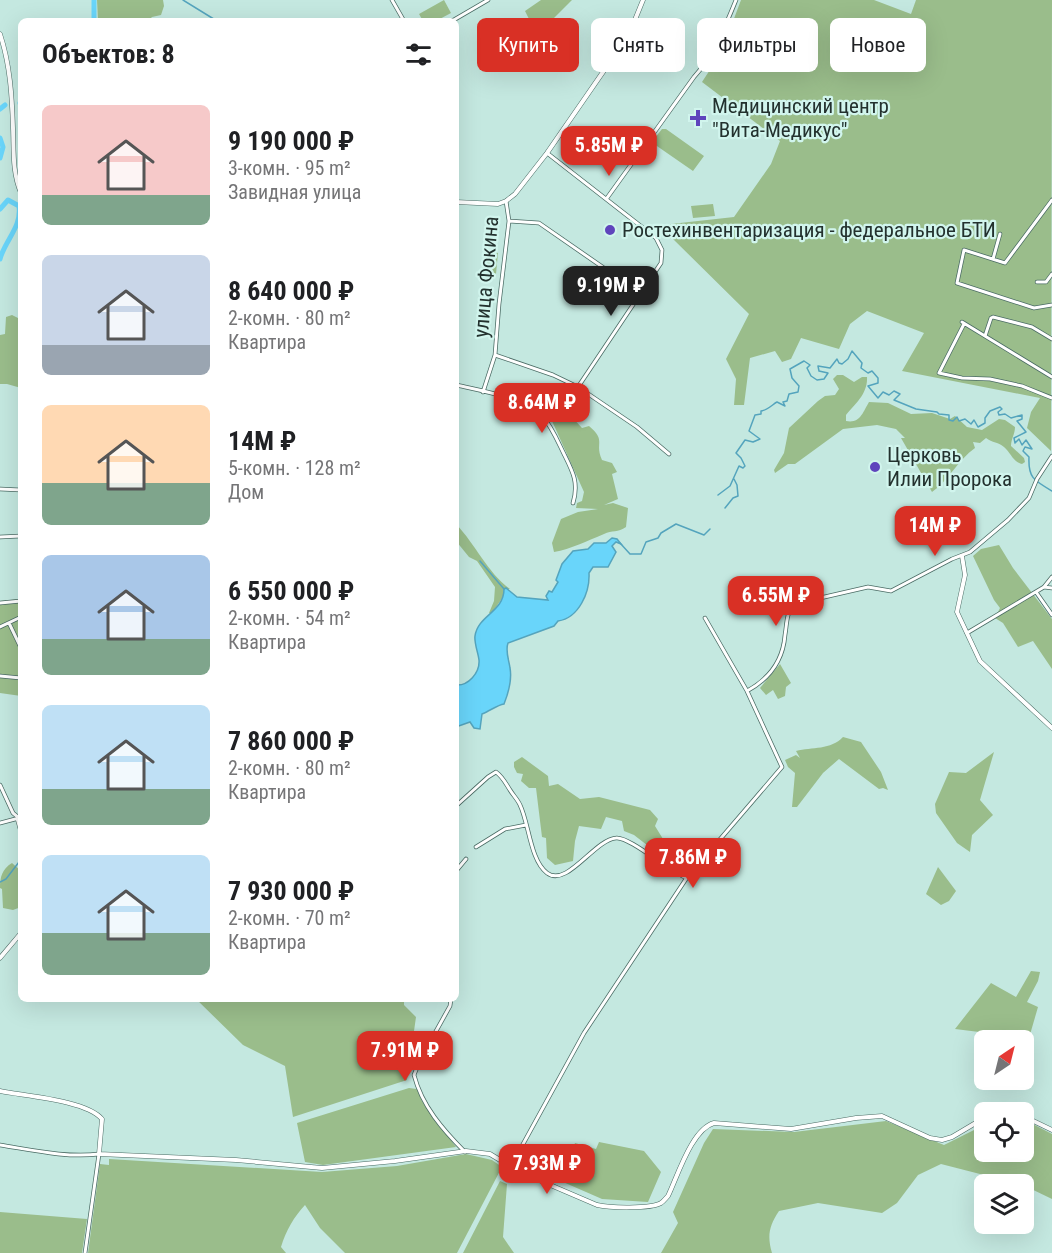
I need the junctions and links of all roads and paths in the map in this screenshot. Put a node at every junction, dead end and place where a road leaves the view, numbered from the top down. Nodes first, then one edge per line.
1 (392, 0) edge
2 (488, 0) edge
3 (643, 0) edge
4 (736, 0) edge
5 (402, 18) edge
6 (457, 18) edge
7 (0, 34) edge
8 (547, 153) junction
9 (18, 181) edge
10 (607, 198) junction
11 (459, 201) edge
12 (506, 201) junction
13 (1052, 201) edge
14 (509, 221) junction
15 (1000, 234) dead end
16 (993, 259) junction
17 (1052, 274) edge
18 (1037, 282) dead end
19 (640, 293) junction
20 (1052, 305) edge
21 (985, 336) junction
22 (1052, 339) edge
23 (495, 355) junction
24 (1052, 377) edge
25 (459, 386) edge
26 (578, 387) junction
27 (483, 392) junction
28 (1052, 398) edge
29 (669, 454) dead end
30 (1052, 456) edge
31 (0, 489) edge
32 (18, 490) edge
33 (573, 503) dead end
34 (18, 536) edge
35 (0, 537) edge
36 (962, 556) junction
37 (1052, 576) edge
38 (1044, 587) junction
39 (1052, 588) edge
40 (1036, 592) junction
41 (18, 601) edge
42 (0, 603) edge
43 (1052, 615) edge
44 (705, 618) dead end
45 (18, 619) edge
46 (9, 623) junction
47 (0, 627) edge
48 (967, 633) junction
49 (18, 642) edge
50 (0, 675) edge
51 (18, 678) edge
52 (747, 691) junction
53 (1052, 728) edge
54 (0, 785) edge
55 (459, 803) edge
56 (18, 816) edge
57 (18, 818) edge
58 (0, 823) edge
59 (526, 825) junction
60 (476, 847) dead end
61 (466, 859) dead end
62 (459, 867) edge
63 (687, 878) junction
64 (18, 937) edge
65 (0, 958) edge
66 (451, 1002) edge
67 (0, 1091) edge
68 (1034, 1121) edge
69 (974, 1124) edge
70 (1052, 1130) edge
71 (0, 1145) edge
72 (465, 1152) junction
73 (99, 1154) junction
74 (511, 1166) junction
75 (85, 1253) edge

1 - 5 street
2 - 6 street
3 - 8 street
4 - 10 street
7 - 9 street
8 - 10 street
8 - 12 street
10 - 19 street
11 - 12 street
12 - 14 street, улица Фокина
13 - 16 street
14 - 19 street
14 - 23 street, улица Фокина
15 - 16 street
16 - 20 street
17 - 18 street
19 - 26 street
21 - 22 street
21 - 24 street
21 - 28 street
23 - 26 street
23 - 27 street, улица Фокина
25 - 27 street
26 - 29 street
27 - 33 street
30 - 36 street
31 - 32 street
34 - 35 street
36 - 48 street
36 - 52 street
37 - 38 street
38 - 39 street
38 - 40 street
40 - 43 street
40 - 48 street
41 - 42 street
44 - 52 street
45 - 46 street
46 - 47 street
46 - 49 street
48 - 53 street
50 - 51 street
52 - 63 street
54 - 56 street
55 - 59 street
57 - 58 street
59 - 60 street
59 - 63 street
61 - 62 street
63 - 74 street
64 - 65 street
66 - 72 street
67 - 73 street
68 - 70 street
69 - 74 street
71 - 73 street
72 - 73 street
72 - 74 street
73 - 75 street

